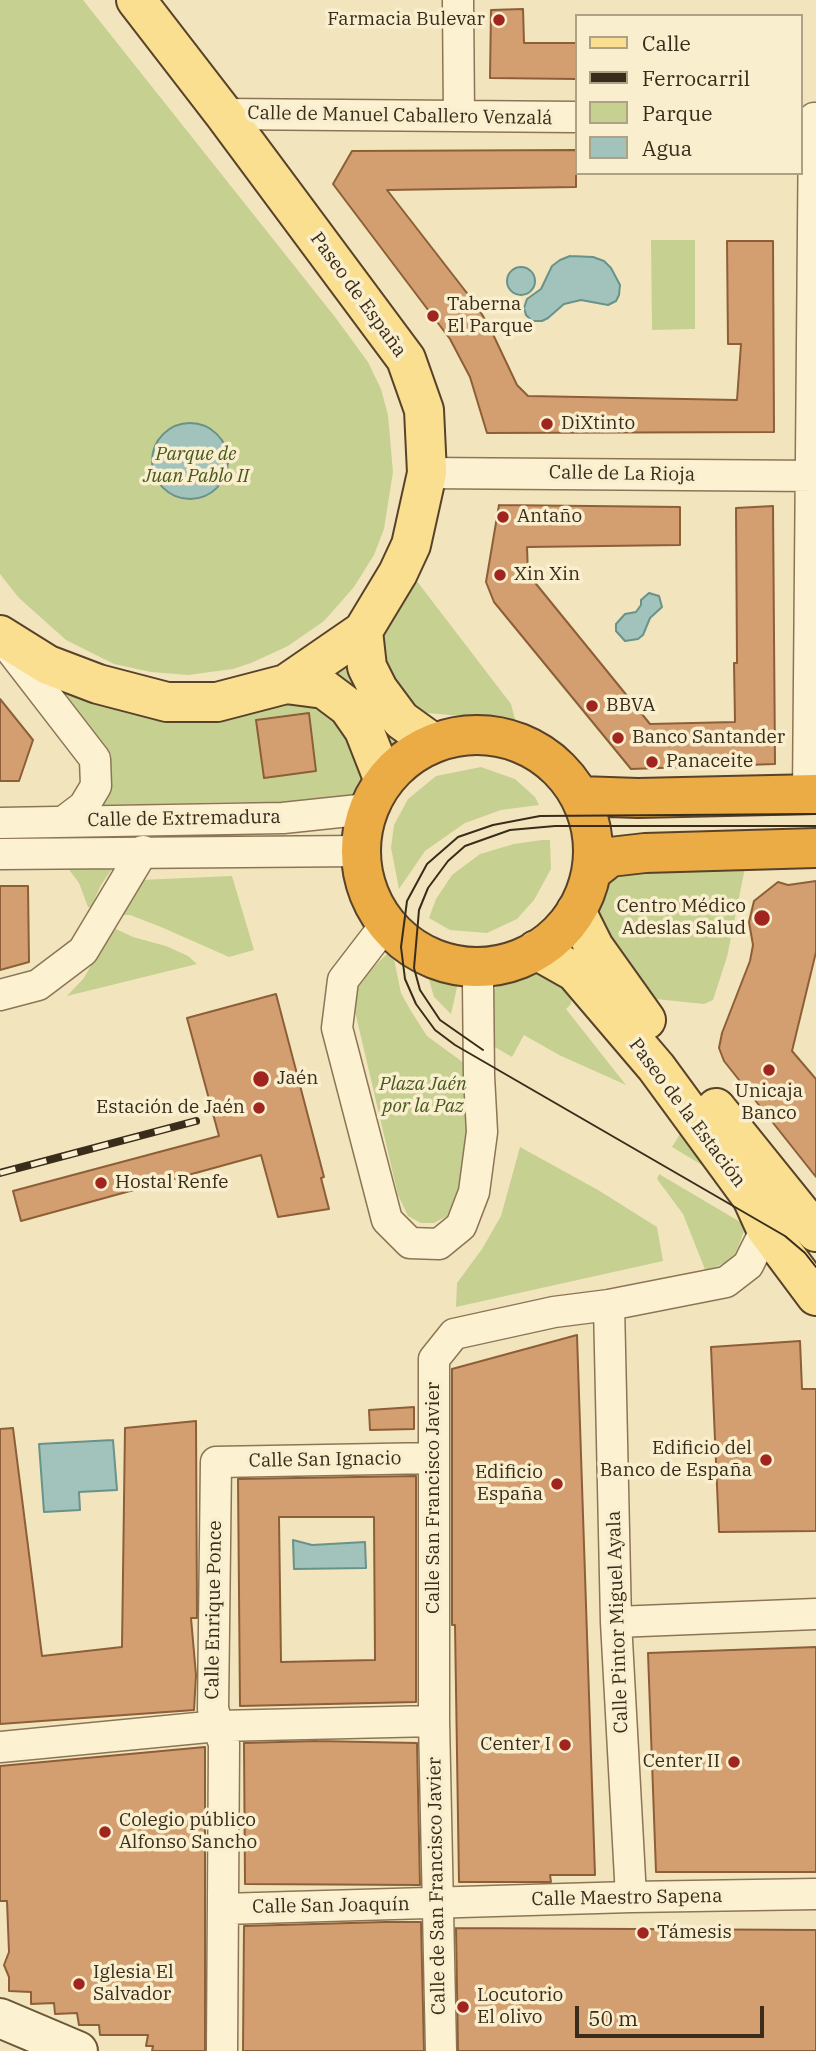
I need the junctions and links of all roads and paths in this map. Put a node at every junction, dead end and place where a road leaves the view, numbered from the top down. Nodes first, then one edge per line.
1 (136, 0) edge
2 (458, 0) edge
3 (224, 114) junction
4 (459, 116) junction
5 (574, 117) edge
6 (810, 118) edge
7 (427, 472) junction
8 (813, 476) edge
9 (363, 631) junction
10 (0, 636) edge
11 (286, 684) junction
12 (433, 743) junction
13 (812, 794) edge
14 (376, 795) junction
15 (580, 796) junction
16 (63, 822) junction
17 (0, 823) edge
18 (816, 848) edge
19 (143, 851) junction
20 (360, 851) junction
21 (0, 853) edge
22 (591, 872) junction
23 (576, 911) junction
24 (386, 924) junction
25 (536, 950) junction
26 (485, 967) junction
27 (0, 995) edge
28 (766, 1229) junction
29 (816, 1232) edge
30 (816, 1296) edge
31 (609, 1305) junction
32 (434, 1458) junction
33 (216, 1462) joint
34 (816, 1614) edge
35 (616, 1622) junction
36 (434, 1721) junction
37 (218, 1726) junction
38 (0, 1747) edge
39 (816, 1894) edge
40 (631, 1897) junction
41 (439, 1904) junction
42 (223, 1909) junction
43 (0, 2018) edge
44 (78, 2051) edge
45 (222, 2051) edge
46 (441, 2051) edge

1 - 3 main road, Paseo de España
2 - 4 street
3 - 4 street, Calle de Manuel Caballero Venzalá
3 - 7 main road, Paseo de España
4 - 5 street, Calle de Manuel Caballero Venzalá
6 - 8 street
7 - 8 street, Calle de La Rioja
7 - 9 main road, Paseo de España
8 - 13 street
9 - 11 main road, Paseo de España
9 - 12 main road
10 - 11 main road, Paseo de España
10 - 16 street, Paseo de España
11 - 14 main road, Paseo de España
12 - 14 highway
12 - 15 highway
13 - 15 highway
14 - 16 street, Calle de Extremadura
14 - 20 highway
15 - 22 highway
16 - 17 street, Calle de Extremadura
18 - 22 highway
19 - 20 street, Calle de Extremadura
19 - 21 street, Calle de Extremadura
19 - 27 street
20 - 24 highway
22 - 23 highway
23 - 25 highway
23 - 29 main road, Paseo de la Estación
24 - 26 highway
24 - 26 street
25 - 26 highway
25 - 28 main road, Paseo de la Estación
28 - 30 main road, Paseo de la Estación
28 - 31 street, Calle San Francisco Javier
31 - 32 street, Calle San Francisco Javier
31 - 35 street, Calle Pintor Miguel Ayala
32 - 33 street, Calle San Ignacio
32 - 36 street, Calle San Francisco Javier
33 - 37 street, Calle Enrique Ponce
34 - 35 street
35 - 40 street, Calle Pintor Miguel Ayala
36 - 37 street
36 - 41 street, Calle de San Francisco Javier
37 - 38 street
37 - 42 street, Calle Enrique Ponce
39 - 40 street, Calle Maestro Sapena
40 - 41 street, Calle Maestro Sapena
41 - 42 street, Calle San Joaquín
41 - 46 street, Calle de San Francisco Javier
42 - 45 street, Calle Enrique Ponce
43 - 44 street

